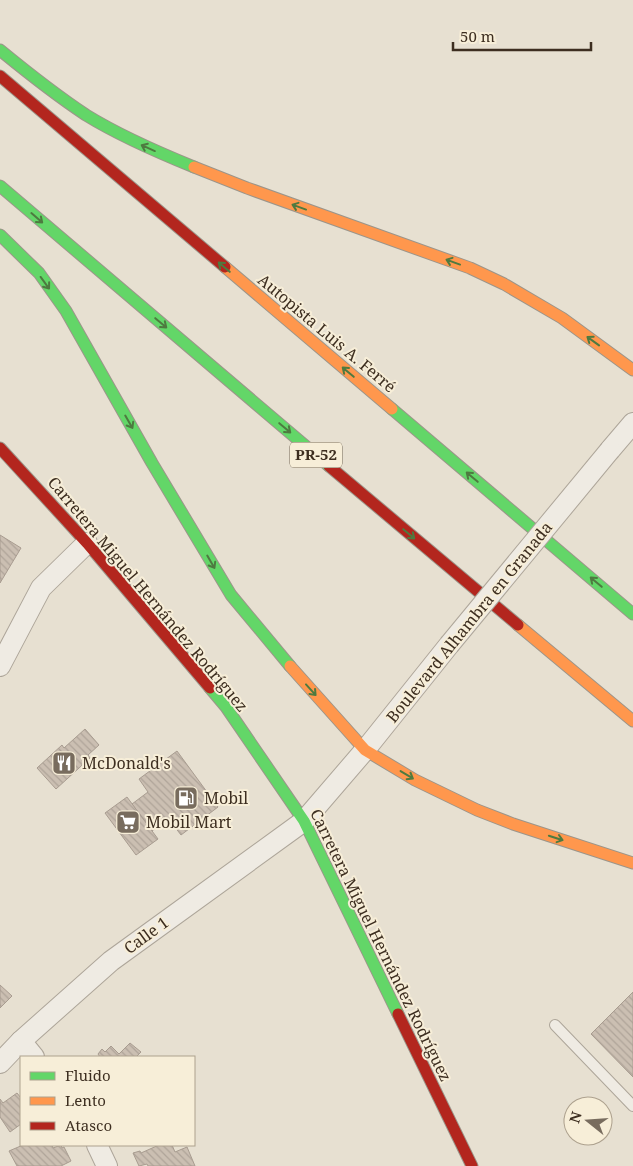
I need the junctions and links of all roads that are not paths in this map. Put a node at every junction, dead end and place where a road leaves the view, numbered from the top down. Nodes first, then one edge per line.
1 (0, 50) edge
2 (0, 76) edge
3 (0, 186) edge
4 (0, 235) edge
5 (633, 370) edge
6 (633, 422) edge
7 (0, 448) edge
8 (87, 543) junction
9 (633, 614) edge
10 (0, 666) edge
11 (633, 721) edge
12 (365, 750) junction
13 (304, 821) junction
14 (633, 863) edge
15 (556, 1025) dead end
16 (21, 1041) junction
17 (33, 1056) edge
18 (0, 1063) edge
19 (633, 1106) edge
20 (97, 1146) edge
21 (107, 1166) edge
22 (472, 1166) edge

5 -> 1 main road
9 -> 2 main road, Autopista Luis A. Ferré
3 -> 11 main road, PR-52
4 -> 12 main road
6 - 12 street, Boulevard Alhambra en Granada, bridge
7 - 8 main road, Carretera Miguel Hernández Rodríguez
8 - 10 street
8 - 13 main road, Carretera Miguel Hernández Rodríguez
12 - 13 street, Boulevard Alhambra en Granada
12 -> 14 main road
13 - 16 street, Calle 1
13 - 22 main road, Carretera Miguel Hernández Rodríguez
15 - 19 lane
16 - 17 street
16 - 18 street, Calle 1
20 - 21 street

